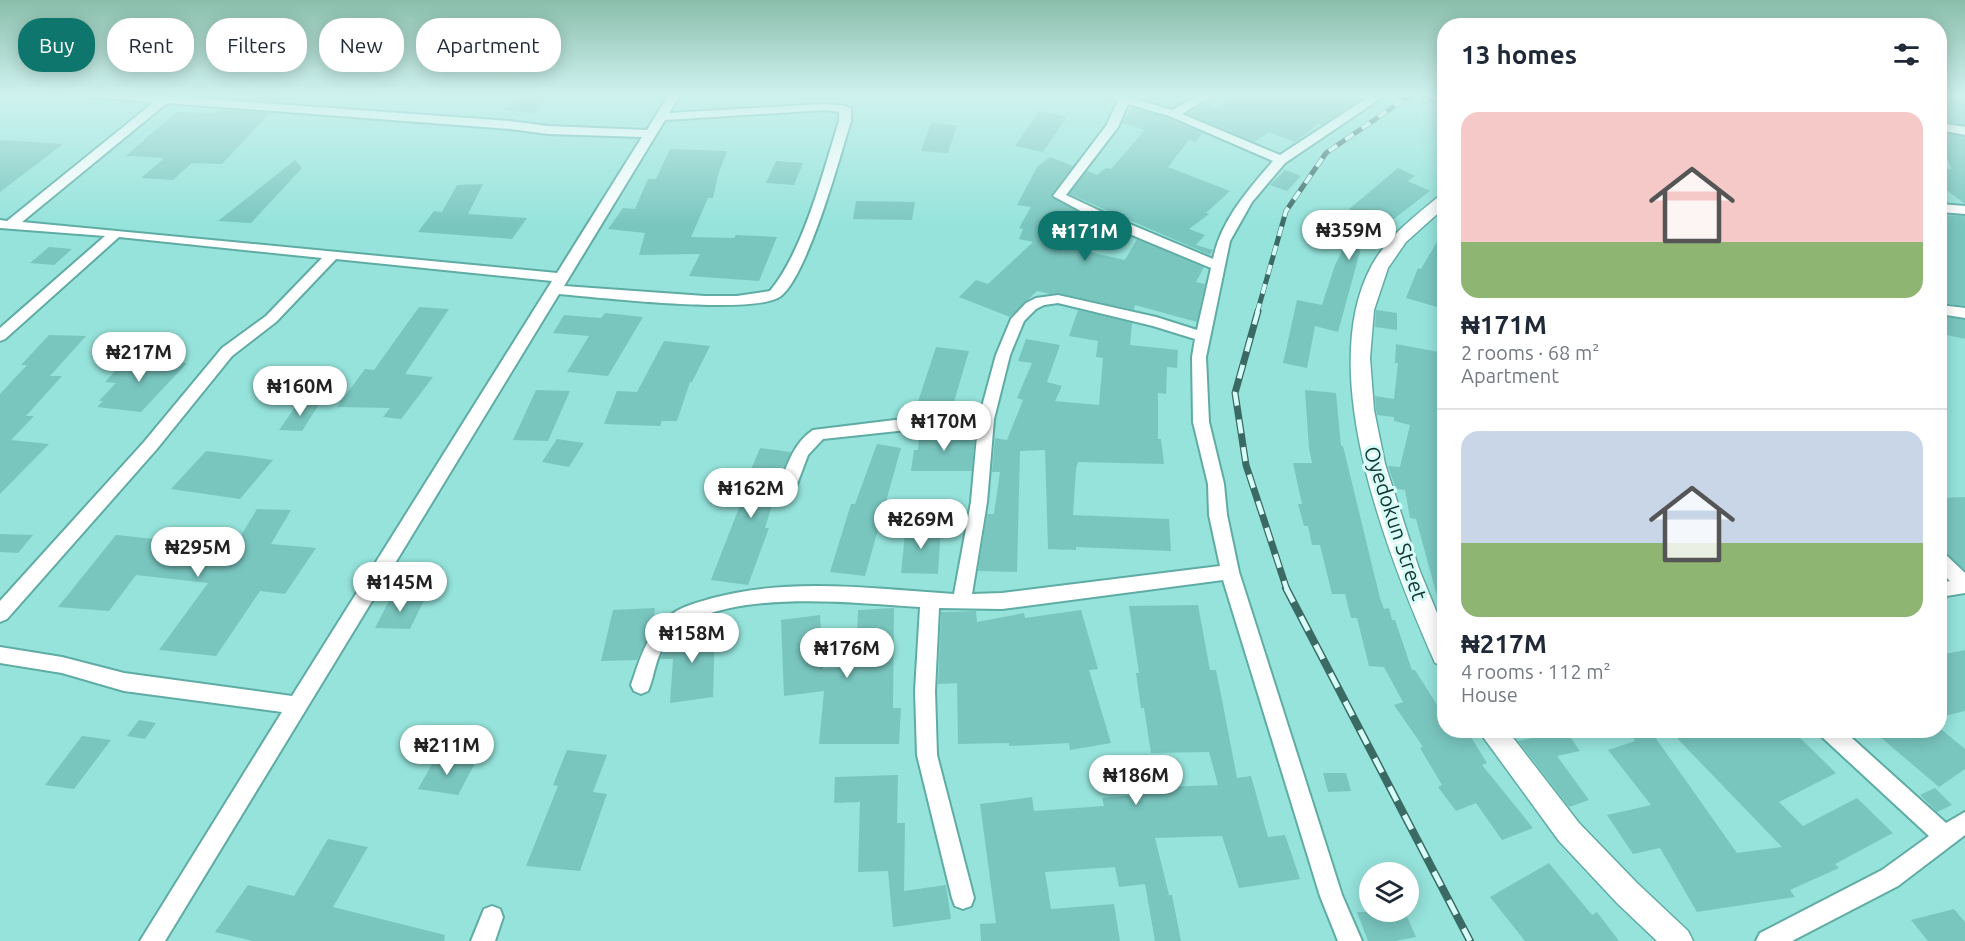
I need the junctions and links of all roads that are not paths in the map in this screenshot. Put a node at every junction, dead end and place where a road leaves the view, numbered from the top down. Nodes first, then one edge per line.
1 (115, 138) edge
2 (649, 138) edge
3 (839, 138) edge
4 (1104, 138) edge
5 (1229, 138) edge
6 (1314, 138) edge
7 (1281, 160) junction
8 (1437, 208) edge
9 (1947, 209) edge
10 (1965, 210) edge
11 (5, 225) edge
12 (116, 233) junction
13 (333, 255) junction
14 (1218, 266) junction
15 (557, 284) junction
16 (1947, 311) edge
17 (1965, 313) edge
18 (0, 336) edge
19 (1202, 336) junction
20 (986, 419) junction
21 (785, 495) dead end
22 (1947, 567) edge
23 (1230, 572) junction
24 (1965, 585) edge
25 (1947, 589) edge
26 (930, 599) junction
27 (962, 602) junction
28 (0, 614) edge
29 (1437, 639) edge
30 (0, 655) edge
31 (642, 685) dead end
32 (296, 705) junction
33 (1497, 738) edge
34 (1837, 738) edge
35 (1965, 822) edge
36 (1946, 837) junction
37 (963, 898) dead end
38 (492, 917) dead end
39 (152, 941) edge
40 (483, 941) edge
41 (1350, 941) edge
42 (1678, 941) edge
43 (1768, 941) edge

1 - 11 street
2 - 15 street
3 - 15 street
4 - 14 street
5 - 7 street
6 - 7 street
7 - 14 street
8 - 29 street, Oyedokun Street
9 - 10 street
11 - 12 street
12 - 13 street
12 - 18 street
13 - 15 street
13 - 28 street
14 - 19 street
15 - 32 street
16 - 17 street
19 - 20 street
19 - 23 street
20 - 21 street
20 - 27 street
22 - 24 street
23 - 27 street
23 - 41 street
24 - 25 street
26 - 27 street
26 - 31 street
26 - 37 street
30 - 32 street
32 - 39 street
33 - 42 street
34 - 36 street
35 - 36 street
36 - 43 street
38 - 40 street

